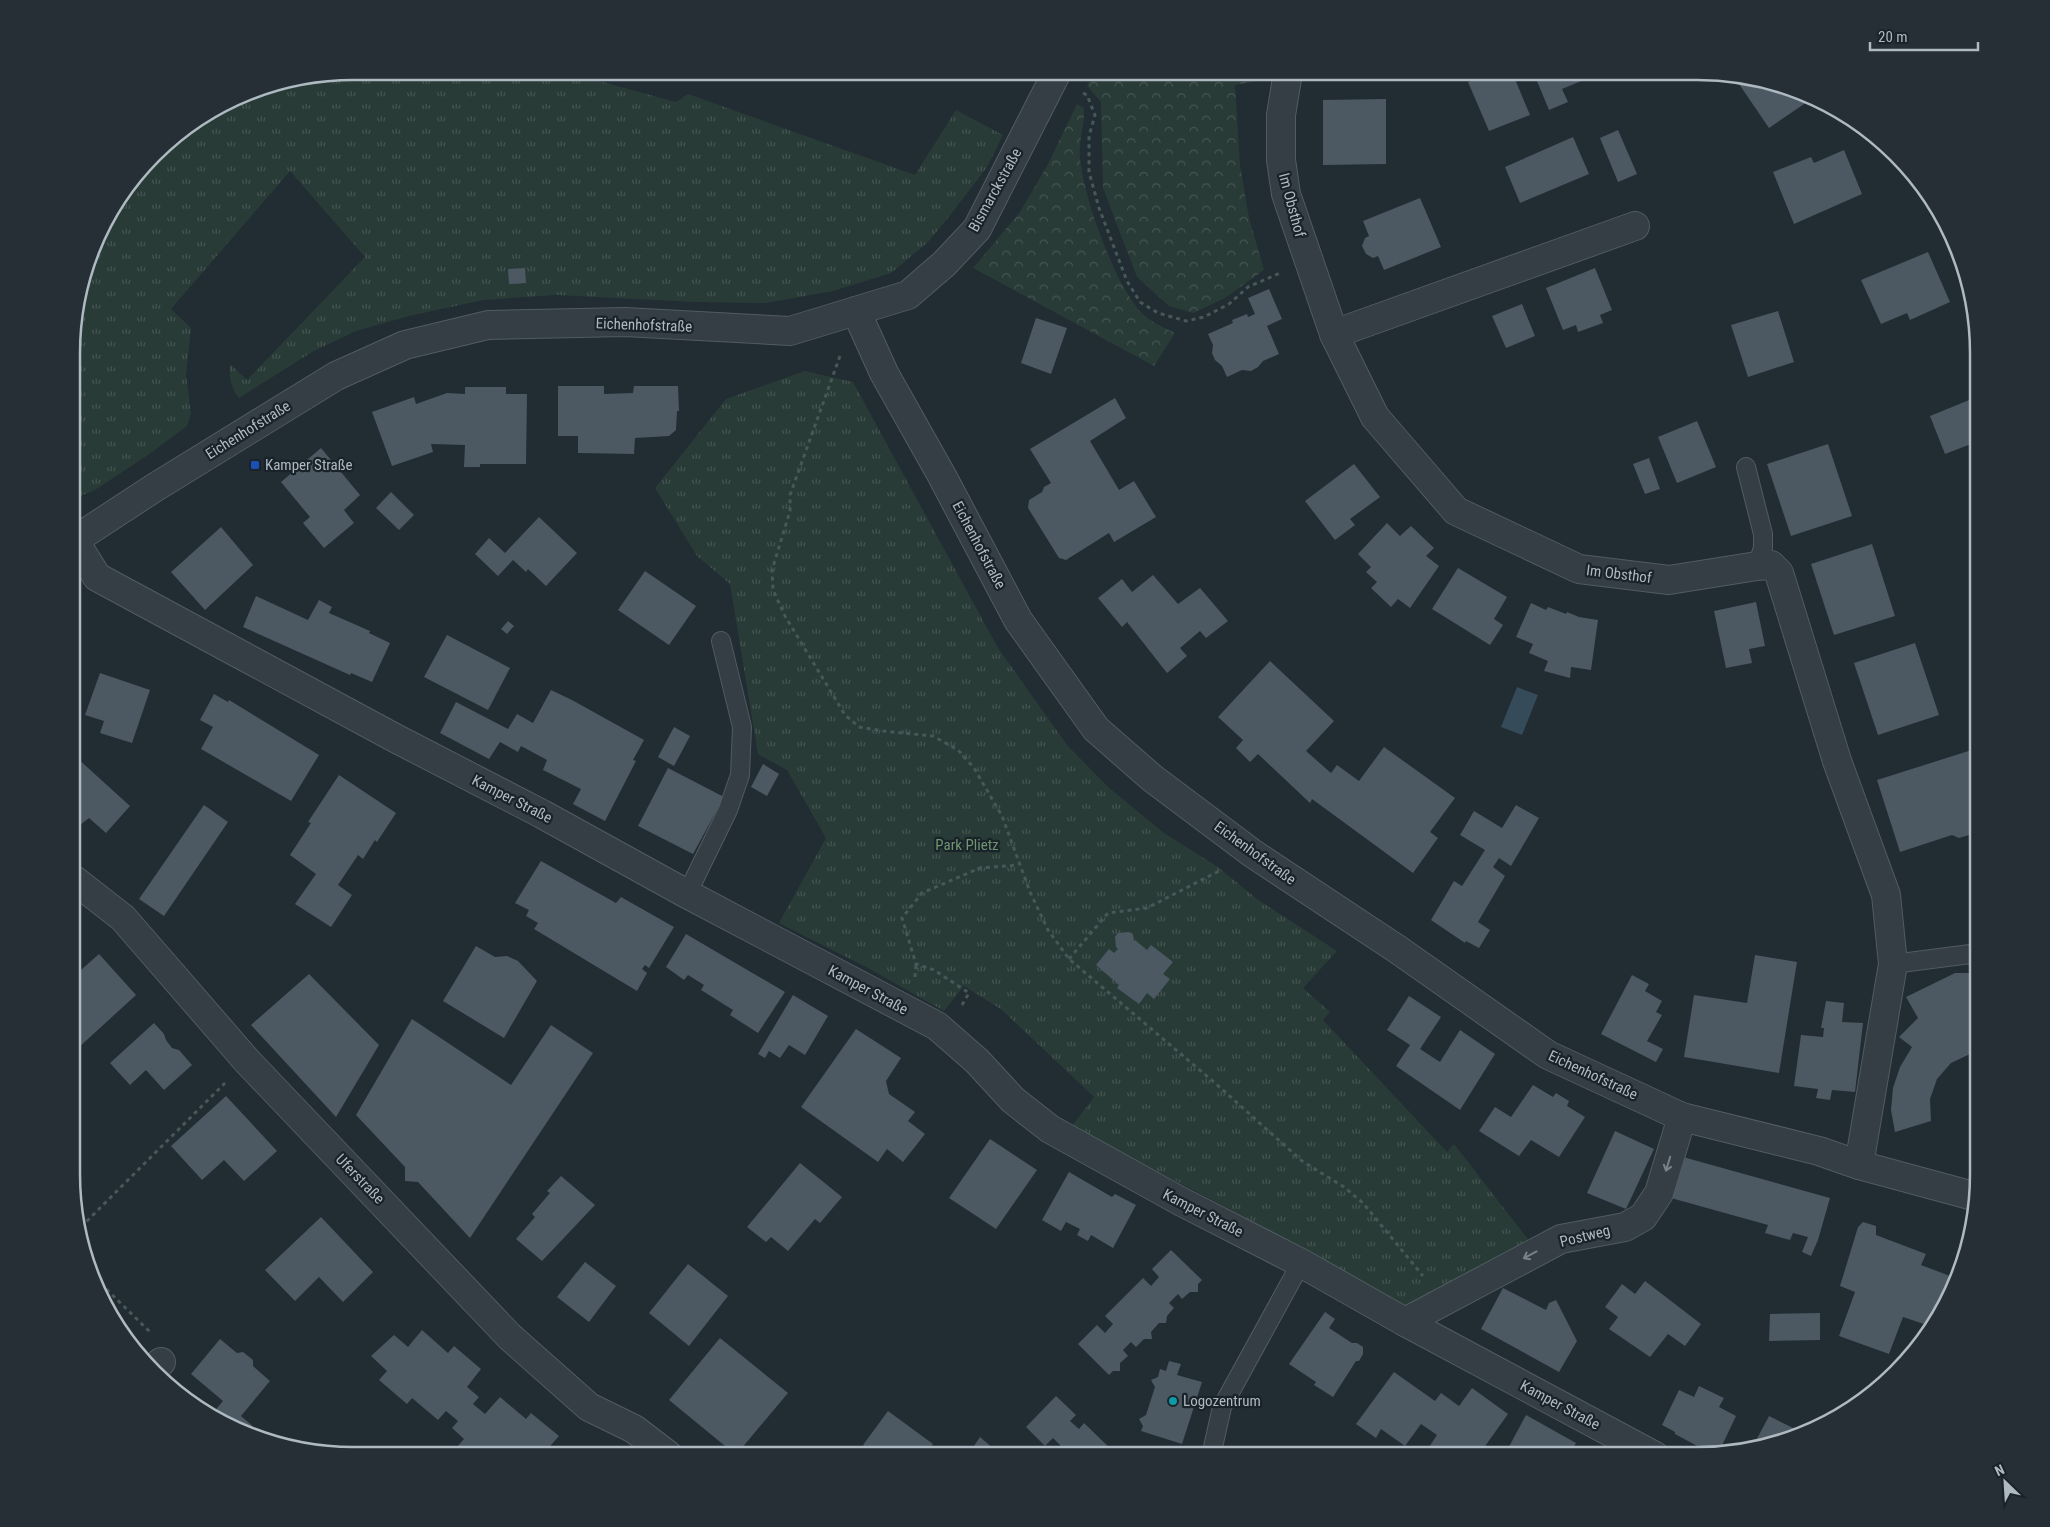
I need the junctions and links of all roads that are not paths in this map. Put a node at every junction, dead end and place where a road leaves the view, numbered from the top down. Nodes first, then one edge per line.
1 (1053, 80) edge
2 (1287, 80) edge
3 (1635, 226) dead end
4 (856, 311) junction
5 (1334, 334) junction
6 (1746, 467) dead end
7 (80, 536) edge
8 (80, 549) edge
9 (1757, 566) junction
10 (721, 641) dead end
11 (80, 885) edge
12 (687, 894) junction
13 (1970, 953) edge
14 (1893, 964) junction
15 (1682, 1117) junction
16 (1859, 1165) junction
17 (1969, 1195) edge
18 (1301, 1263) junction
19 (1405, 1322) junction
20 (658, 1447) edge
21 (1213, 1447) edge
22 (1638, 1447) edge

1 - 4 street, Bismarckstraße
2 - 5 street, Im Obsthof
3 - 5 street
4 - 7 street, Eichenhofstraße
4 - 15 street, Eichenhofstraße
5 - 9 street, Im Obsthof
6 - 9 lane
8 - 12 street, Kamper Straße
9 - 14 street, Im Obsthof
10 - 12 lane
11 - 20 street, Uferstraße
12 - 18 street, Kamper Straße
13 - 14 lane
14 - 16 street
15 - 16 street, Eichenhofstraße
15 -> 19 street, Postweg
16 - 17 street, Eichenhofstraße
18 - 19 street, Kamper Straße
18 - 21 lane
19 - 22 street, Kamper Straße

